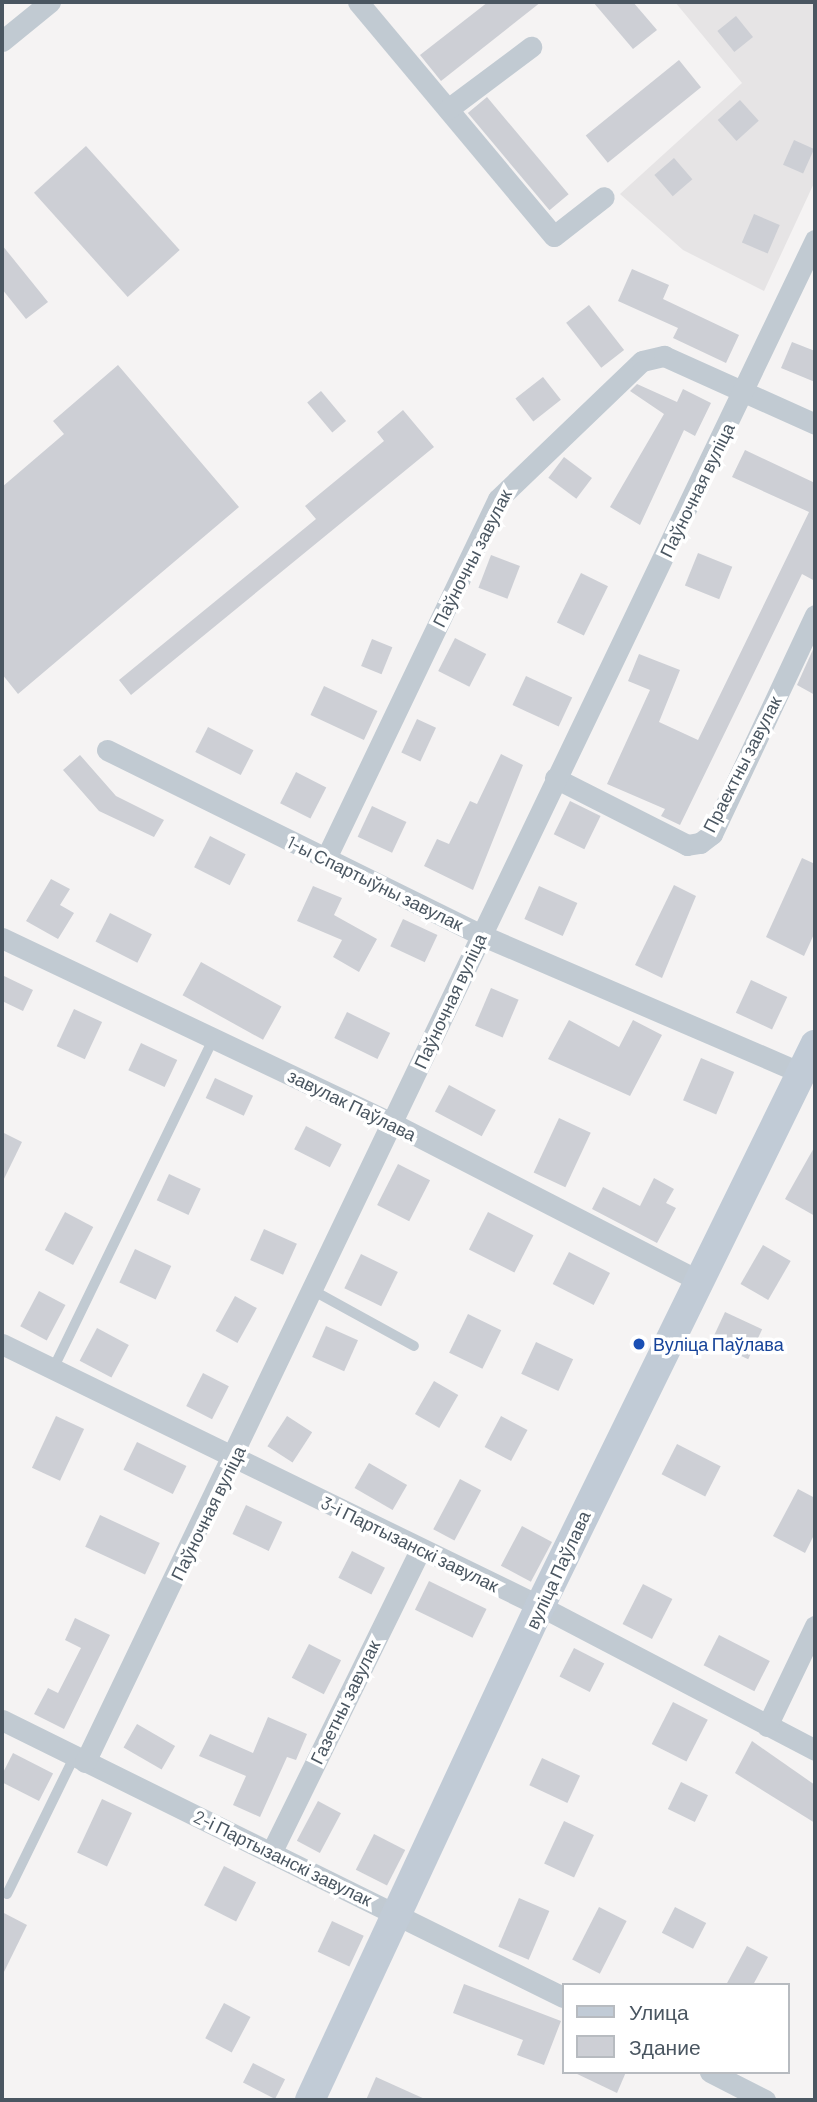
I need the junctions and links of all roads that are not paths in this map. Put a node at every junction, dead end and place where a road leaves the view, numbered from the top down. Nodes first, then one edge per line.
1 (50, 2) edge
2 (358, 2) edge
3 (2, 41) edge
4 (531, 47) dead end
5 (448, 109) junction
6 (604, 197) dead end
7 (815, 240) edge
8 (745, 392) junction
9 (815, 424) edge
10 (815, 615) edge
11 (107, 750) dead end
12 (555, 778) junction
13 (326, 858) junction
14 (481, 935) junction
15 (2, 938) edge
16 (214, 1038) junction
17 (815, 1045) edge
18 (802, 1073) junction
19 (393, 1123) junction
20 (697, 1280) junction
21 (314, 1291) junction
22 (2, 1345) edge
23 (414, 1346) dead end
24 (53, 1369) junction
25 (236, 1458) junction
26 (420, 1550) junction
27 (540, 1606) junction
28 (815, 1626) edge
29 (2, 1720) edge
30 (767, 1726) junction
31 (815, 1750) edge
32 (80, 1759) junction
33 (271, 1853) junction
34 (7, 1894) dead end
35 (400, 1914) junction
36 (562, 1996) edge
37 (714, 2074) edge
38 (310, 2100) edge
39 (765, 2100) edge

1 - 3 street
2 - 5 street
4 - 5 street
5 - 6 street
7 - 8 street, Паўночная вуліца
8 - 9 street
8 - 12 street, Паўночная вуліца
8 - 13 street, Паўночны завулак
10 - 12 street, Праектны завулак
11 - 13 street, 1-ы Спартыўны завулак
12 - 14 street, Паўночная вуліца
13 - 14 street, 1-ы Спартыўны завулак
14 - 18 street, 1-ы Спартыўны завулак
14 - 19 street, Паўночная вуліца
15 - 16 street, завулак Паўлава
16 - 19 street, завулак Паўлава
16 - 24 lane
17 - 18 street, вуліца Паўлава
18 - 20 street, вуліца Паўлава
19 - 20 street, завулак Паўлава
19 - 21 street, Паўночная вуліца
20 - 27 street, вуліца Паўлава
21 - 23 lane
21 - 25 street, Паўночная вуліца
22 - 24 street, 3-і Партызанскі завулак
24 - 25 street, 3-і Партызанскі завулак
25 - 26 street, 3-і Партызанскі завулак
25 - 32 street, Паўночная вуліца
26 - 27 street, 3-і Партызанскі завулак
26 - 33 street, Газетны завулак
27 - 30 street, 3-і Партызанскі завулак
27 - 35 street, вуліца Паўлава
28 - 30 street
29 - 32 street, 2-і Партызанскі завулак
30 - 31 street, 3-і Партызанскі завулак
32 - 33 street, 2-і Партызанскі завулак
32 - 34 lane
33 - 35 street, 2-і Партызанскі завулак
35 - 36 street, 2-і Партызанскі завулак
35 - 38 street, вуліца Паўлава
37 - 39 street

